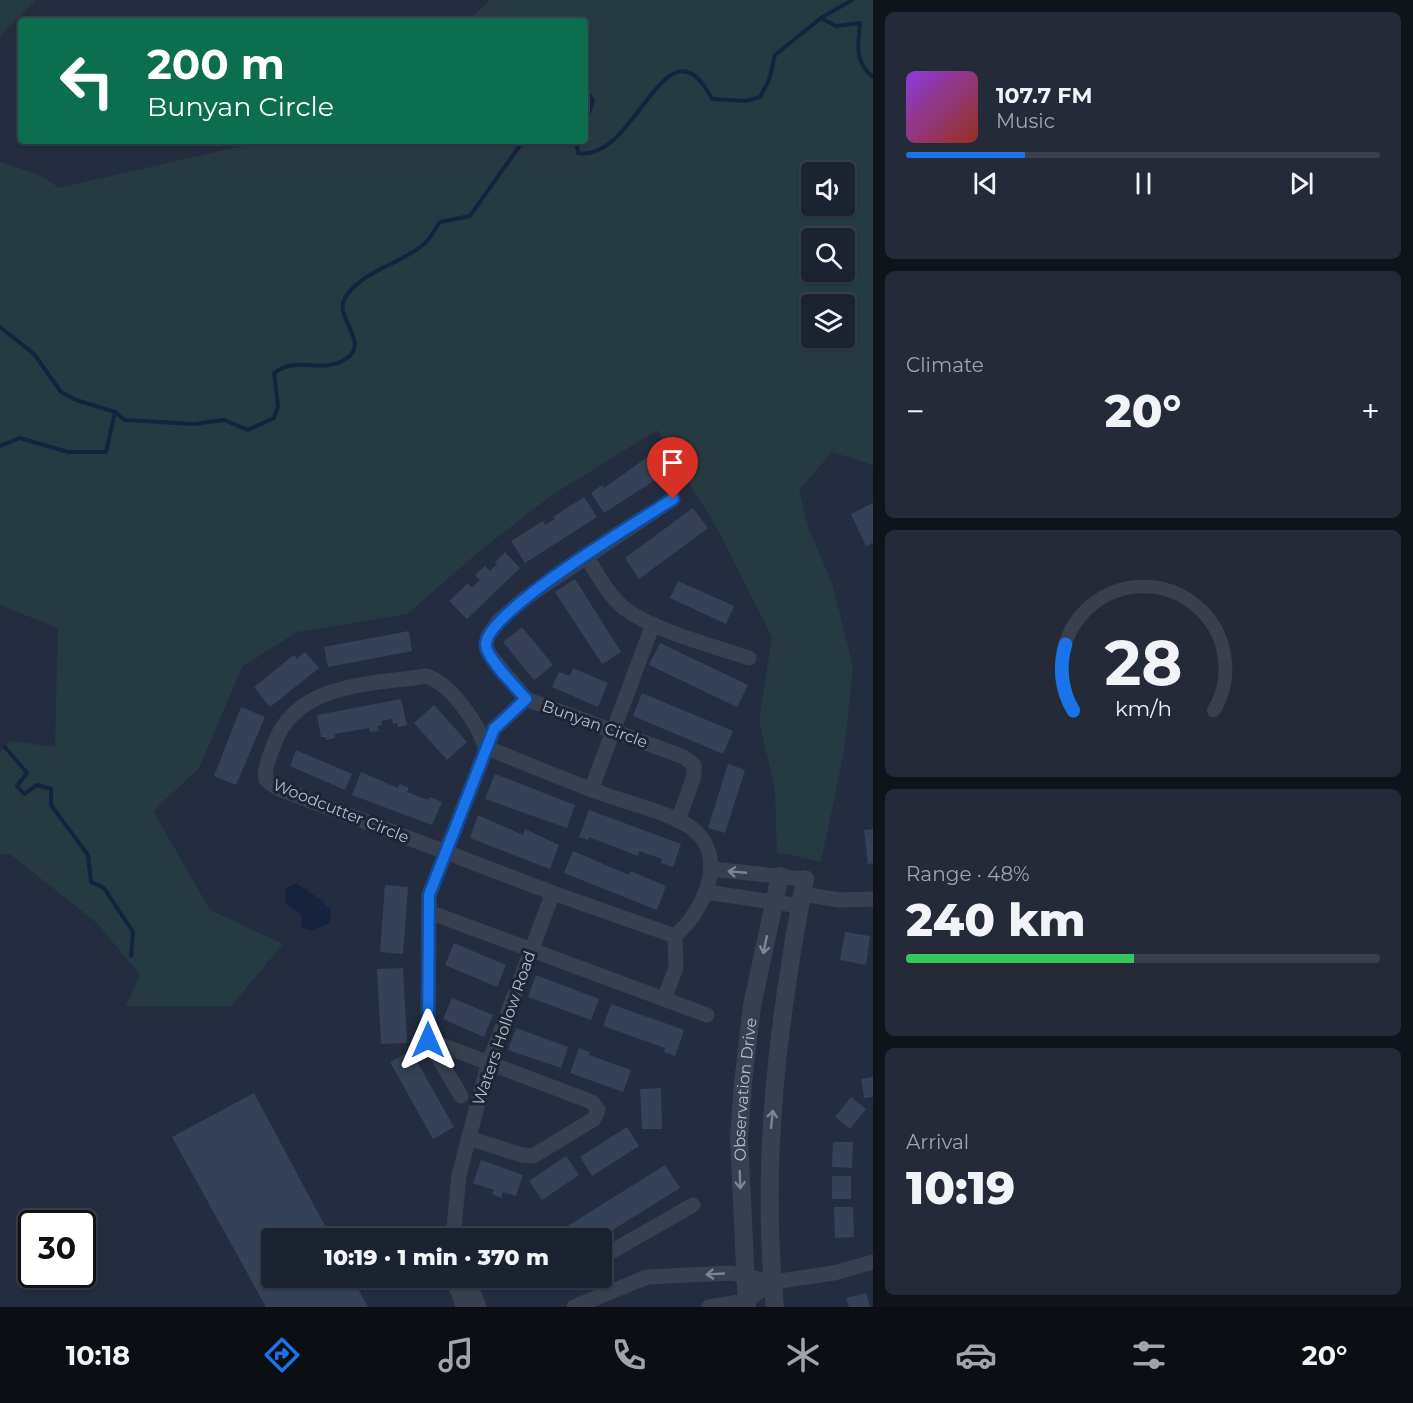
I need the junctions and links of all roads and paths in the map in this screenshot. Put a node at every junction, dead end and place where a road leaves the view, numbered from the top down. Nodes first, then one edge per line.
1 (673, 499) dead end
2 (586, 556) junction
3 (653, 624) junction
4 (749, 658) dead end
5 (526, 699) junction
6 (613, 731) junction
7 (485, 747) junction
8 (591, 790) junction
9 (678, 821) junction
10 (445, 852) junction
11 (711, 869) junction
12 (780, 876) junction
13 (706, 892) junction
14 (553, 893) junction
15 (802, 893) junction
16 (873, 899) edge
17 (775, 901) junction
18 (429, 912) junction
19 (675, 936) junction
20 (531, 950) junction
21 (664, 999) junction
22 (707, 1015) dead end
23 (428, 1040) junction
24 (488, 1065) junction
25 (462, 1096) dead end
26 (468, 1138) junction
27 (693, 1205) dead end
28 (455, 1228) edge
29 (612, 1251) edge
30 (873, 1262) edge
31 (744, 1276) junction
32 (773, 1282) junction
33 (462, 1288) edge
34 (466, 1288) edge
35 (746, 1304) edge
36 (463, 1307) edge
37 (479, 1307) edge
38 (574, 1307) edge
39 (709, 1307) edge
40 (776, 1307) edge

1 - 2 street, Bunyan Circle
2 - 3 street
2 - 5 street, Bunyan Circle
3 - 4 street
3 - 6 street
5 - 6 street, Bunyan Circle
5 - 7 street
6 - 8 street
6 - 9 street, Bunyan Circle
7 - 8 street
7 - 10 street
7 - 10 street, Woodcutter Circle
8 - 9 street
9 - 11 street
10 - 14 street, Woodcutter Circle
10 - 18 street
12 -> 11 street
11 - 13 street
12 - 15 street
12 - 17 street, Observation Drive
13 - 17 street
13 - 19 street
14 - 19 street, Woodcutter Circle
14 - 20 street, Waters Hollow Road
15 - 16 street
15 - 17 street
32 -> 15 street, Observation Drive
17 -> 31 street, Observation Drive
18 - 20 street
18 - 23 street
19 - 21 street
20 - 21 street
20 - 24 street, Waters Hollow Road
21 - 22 street
23 - 24 street
23 - 25 street
24 - 26 street, Waters Hollow Road
24 - 26 street
26 - 28 street, Waters Hollow Road
27 - 29 street
30 - 32 street
31 - 32 street
31 - 35 street, Observation Drive
31 -> 38 street
32 - 35 street
32 - 40 street, Observation Drive
33 - 36 street
34 - 37 street
35 - 39 street

